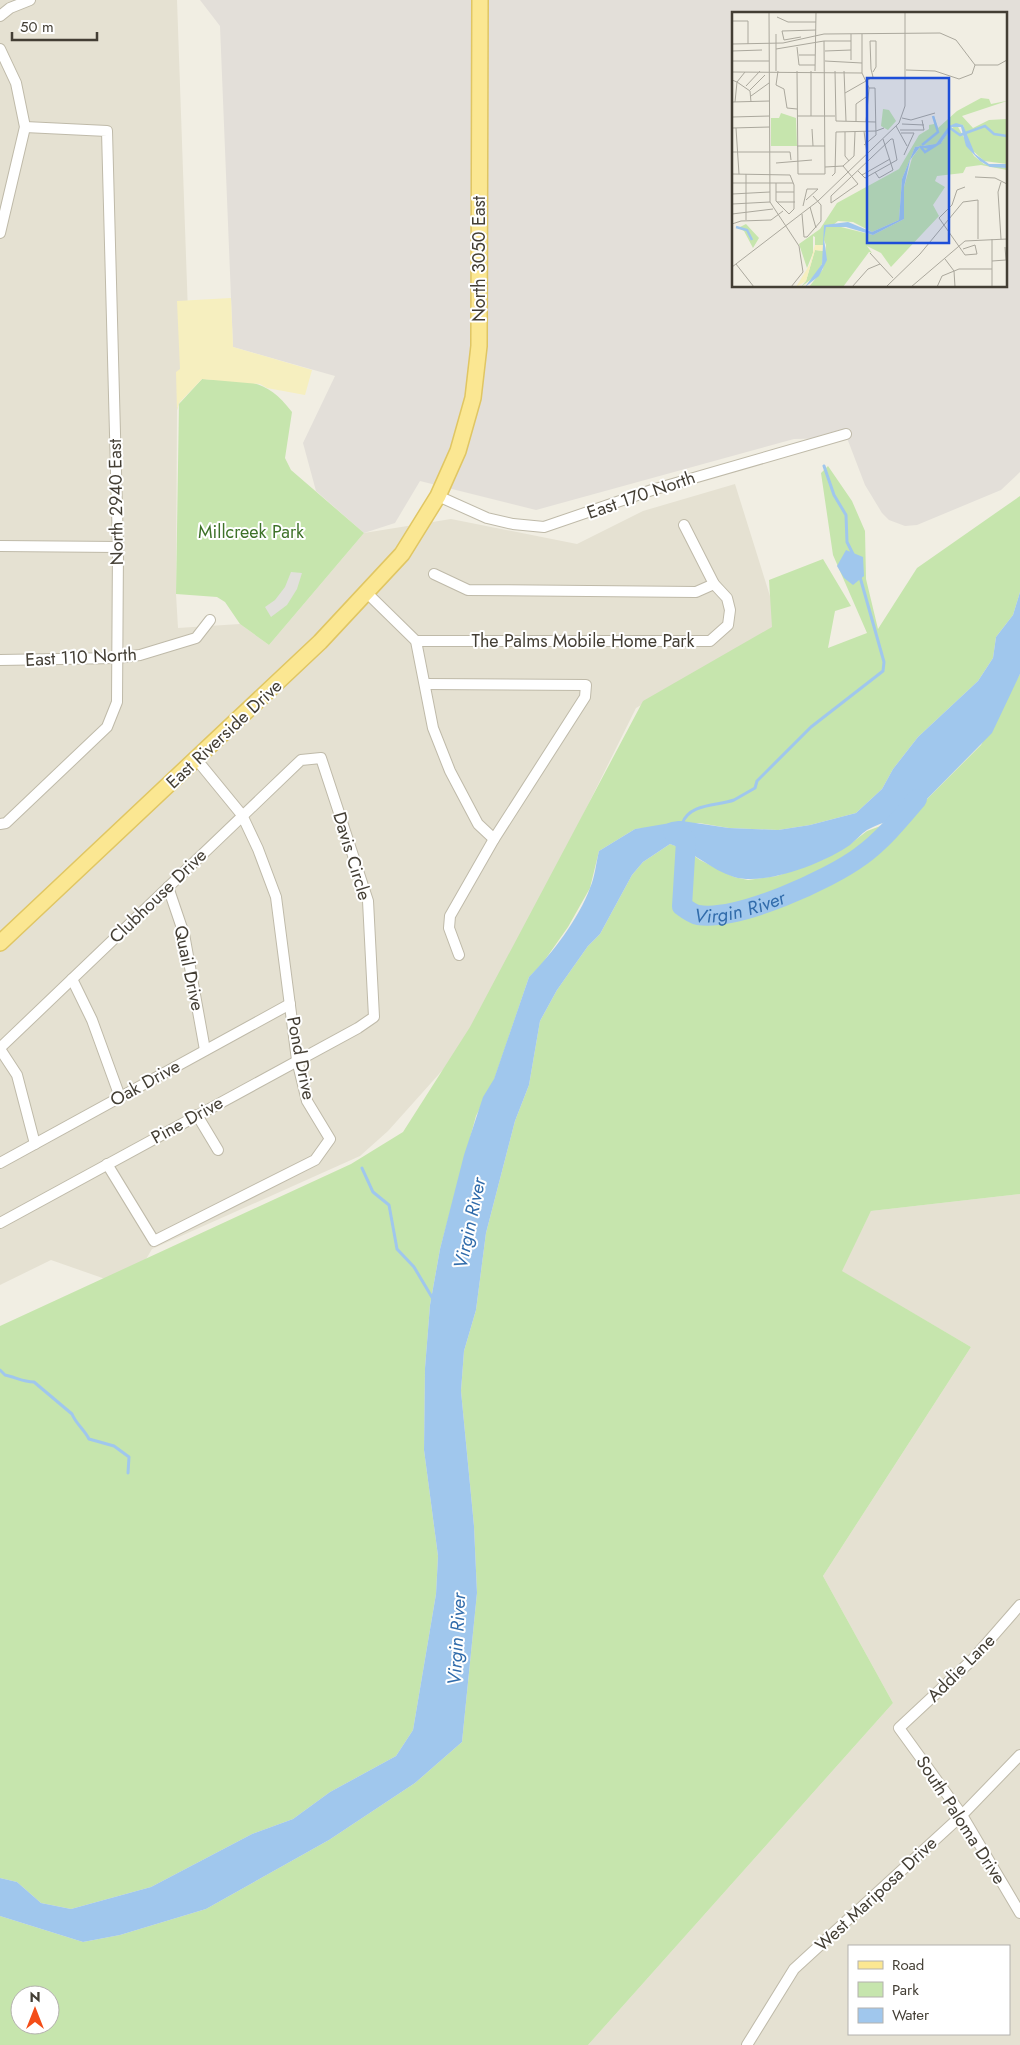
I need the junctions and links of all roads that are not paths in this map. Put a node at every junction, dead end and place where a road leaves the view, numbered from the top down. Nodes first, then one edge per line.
1 (30, 0) edge
2 (480, 0) edge
3 (0, 16) edge
4 (0, 49) edge
5 (25, 126) junction
6 (0, 233) edge
7 (846, 434) dead end
8 (434, 502) junction
9 (684, 525) dead end
10 (0, 546) edge
11 (118, 547) junction
12 (434, 574) dead end
13 (714, 584) junction
14 (366, 592) junction
15 (210, 620) dead end
16 (416, 641) junction
17 (117, 658) junction
18 (0, 660) edge
19 (425, 684) junction
20 (321, 758) joint
21 (197, 760) junction
22 (242, 816) junction
23 (0, 824) edge
24 (494, 839) junction
25 (168, 886) junction
26 (2, 937) edge
27 (459, 955) dead end
28 (72, 979) junction
29 (290, 1004) junction
30 (374, 1016) joint
31 (0, 1048) edge
32 (205, 1050) junction
33 (297, 1060) junction
34 (120, 1097) junction
35 (197, 1115) junction
36 (35, 1144) junction
37 (218, 1150) dead end
38 (0, 1163) edge
39 (107, 1164) junction
40 (0, 1223) edge
41 (1020, 1605) edge
42 (899, 1728) joint
43 (1020, 1755) edge
44 (962, 1815) junction
45 (1020, 1912) edge
46 (747, 2045) edge

1 - 3 street
2 - 8 main road, North 3050 East
4 - 5 street
5 - 6 street
5 - 11 street, North 2940 East
7 - 8 street, East 170 North
8 - 14 main road, East Riverside Drive
9 - 13 street, The Palms Mobile Home Park
10 - 11 street
11 - 17 street, North 2940 East
12 - 13 street
13 - 16 street, The Palms Mobile Home Park
14 - 16 street
14 - 21 main road, East Riverside Drive
15 - 17 street, East 110 North
16 - 19 street
17 - 18 street, East 110 North
17 - 23 street, North 2940 East
19 - 24 street
19 - 24 street
20 - 22 street, Clubhouse Drive
20 - 30 street, Davis Circle
21 - 22 street, Pond Drive
21 - 26 main road, East Riverside Drive
22 - 25 street, Clubhouse Drive
22 - 29 street, Pond Drive
24 - 27 street
25 - 28 street, Clubhouse Drive
25 - 32 street, Quail Drive
28 - 31 street, Clubhouse Drive
28 - 34 street
29 - 32 street, Oak Drive
29 - 33 street, Pond Drive
30 - 33 street, Pine Drive
31 - 36 street
32 - 34 street, Oak Drive
33 - 35 street, Pine Drive
33 - 39 street, Pond Drive
34 - 36 street, Oak Drive
35 - 37 street
35 - 39 street, Pine Drive
36 - 38 street, Oak Drive
39 - 40 street, Pine Drive
41 - 42 street, Addie Lane
42 - 44 street, South Paloma Drive
43 - 44 street, West Mariposa Drive
44 - 45 street, South Paloma Drive
44 - 46 street, West Mariposa Drive

